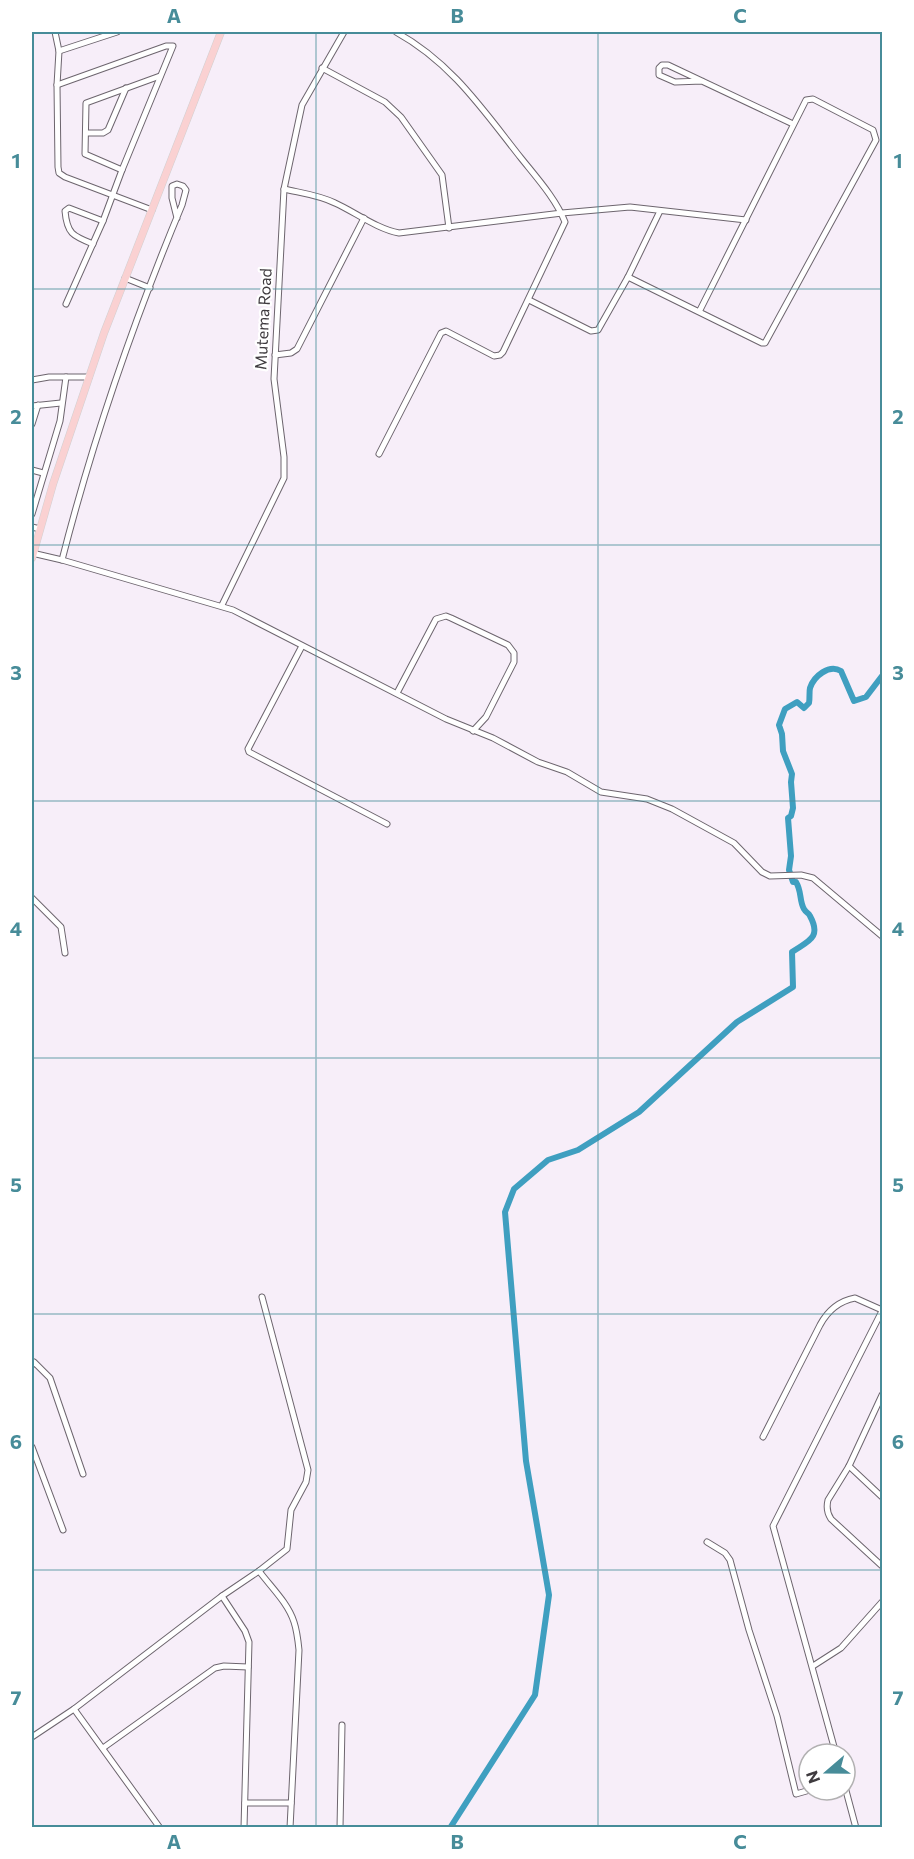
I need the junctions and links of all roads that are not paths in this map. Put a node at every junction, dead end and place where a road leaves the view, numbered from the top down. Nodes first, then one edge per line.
1 (55, 32) edge
2 (117, 32) edge
3 (221, 32) edge
4 (344, 32) edge
5 (396, 32) edge
6 (59, 51) junction
7 (322, 68) junction
8 (160, 76) junction
9 (702, 81) junction
10 (57, 85) junction
11 (126, 88) junction
12 (793, 124) junction
13 (86, 133) junction
14 (122, 170) junction
15 (284, 189) junction
16 (112, 196) junction
17 (152, 210) junction
18 (660, 211) junction
19 (562, 213) junction
20 (177, 218) junction
21 (364, 218) junction
22 (746, 220) junction
23 (103, 221) junction
24 (449, 228) junction
25 (93, 244) junction
26 (628, 277) junction
27 (125, 278) junction
28 (150, 288) junction
29 (529, 300) junction
30 (66, 304) dead end
31 (699, 312) junction
32 (275, 355) junction
33 (66, 377) junction
34 (89, 377) junction
35 (32, 380) edge
36 (61, 403) junction
37 (35, 405) edge
38 (32, 424) edge
39 (379, 454) dead end
40 (32, 470) edge
41 (43, 477) junction
42 (53, 484) junction
43 (34, 498) edge
44 (32, 514) edge
45 (32, 527) edge
46 (40, 529) junction
47 (32, 555) edge
48 (62, 560) junction
49 (222, 605) junction
50 (302, 646) junction
51 (397, 693) junction
52 (473, 731) junction
53 (387, 824) dead end
54 (32, 898) edge
55 (882, 936) edge
56 (65, 952) dead end
57 (262, 1298) dead end
58 (882, 1310) edge
59 (32, 1365) edge
60 (882, 1395) edge
61 (763, 1437) dead end
62 (32, 1447) edge
63 (849, 1466) junction
64 (83, 1474) dead end
65 (882, 1497) edge
66 (63, 1530) dead end
67 (707, 1542) dead end
68 (881, 1563) edge
69 (259, 1571) junction
70 (222, 1596) junction
71 (882, 1602) edge
72 (813, 1666) junction
73 (248, 1667) junction
74 (74, 1709) junction
75 (342, 1725) dead end
76 (32, 1737) edge
77 (833, 1742) edge
78 (103, 1748) junction
79 (797, 1794) edge
80 (849, 1802) edge
81 (244, 1803) junction
82 (291, 1803) junction
83 (160, 1827) edge
84 (244, 1827) edge
85 (290, 1827) edge
86 (340, 1827) edge
87 (856, 1827) edge

1 - 6 street
2 - 6 street
3 - 17 main road
4 - 7 street, Mutema Road
5 - 19 street
6 - 10 street
7 - 15 street, Mutema Road
7 - 24 street
8 - 10 street
8 - 11 street
8 - 14 street
9 - 9 street
9 - 12 street
10 - 16 street
11 - 13 street
11 - 13 street
12 - 22 street
12 - 31 street
13 - 14 street
14 - 16 street
15 - 21 street
15 - 32 street, Mutema Road
16 - 17 street
16 - 23 street
17 - 27 main road
18 - 19 street
18 - 22 street
18 - 26 street
19 - 24 street
19 - 29 street
20 - 20 street
20 - 28 street
21 - 24 street
21 - 32 street
22 - 31 street
23 - 25 street
23 - 25 street
25 - 30 street
26 - 29 street
26 - 31 street
27 - 28 street
27 - 34 main road
28 - 48 street
29 - 39 street
32 - 49 street, Mutema Road
33 - 34 street
33 - 35 street
33 - 36 street
34 - 42 main road
36 - 37 street
36 - 41 street
37 - 38 street
40 - 41 street
41 - 42 street
41 - 43 street
42 - 46 main road
43 - 44 street
45 - 46 street
46 - 47 main road
47 - 48 street
48 - 49 street
49 - 50 street
50 - 51 street
50 - 53 street
51 - 52 street
51 - 52 street
52 - 55 street
54 - 56 street
57 - 69 street
58 - 61 street
58 - 72 street
59 - 64 street
60 - 63 street
62 - 66 street
63 - 65 street
63 - 68 street
67 - 79 street
69 - 70 street
69 - 82 street
70 - 73 street
70 - 74 street
71 - 72 street
72 - 77 street
73 - 78 street
73 - 81 street
74 - 76 street
74 - 78 street
75 - 86 street
78 - 83 street
80 - 87 street
81 - 82 street
81 - 84 street
82 - 85 street

